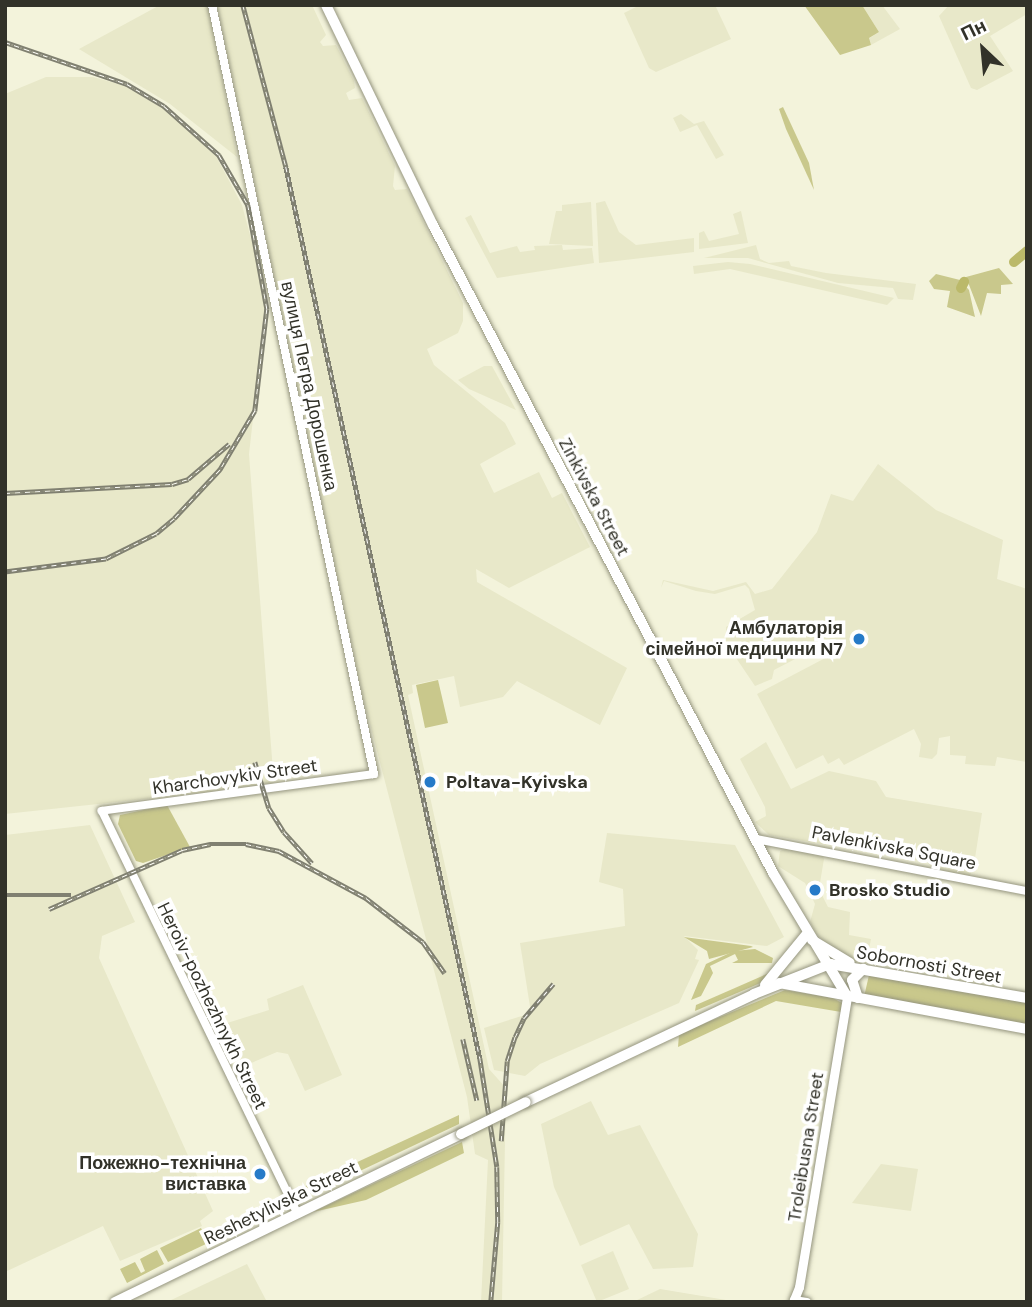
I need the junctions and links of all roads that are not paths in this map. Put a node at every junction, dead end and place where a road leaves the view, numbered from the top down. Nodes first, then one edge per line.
1 (212, 5) edge
2 (326, 5) edge
3 (373, 774) joint
4 (102, 811) joint
5 (756, 839) junction
6 (1027, 891) edge
7 (806, 935) junction
8 (827, 965) junction
9 (784, 966) junction
10 (863, 969) junction
11 (801, 974) junction
12 (778, 983) junction
13 (754, 994) junction
14 (847, 996) junction
15 (858, 998) junction
16 (1027, 998) edge
17 (1027, 1029) edge
18 (297, 1213) junction
19 (793, 1301) edge
20 (115, 1302) edge
21 (807, 1302) edge

1 - 3 street, вулиця Петра Дорошенка
2 - 5 main road, Zinkivska Street
3 - 4 street, Kharchovykiv Street
4 - 18 street, Heroiv-pozhezhnykh Street
5 - 6 street, Pavlenkivska Square
5 - 7 main road, Zinkivska Street
7 - 8 main road, Zinkivska Street
7 - 9 main road
7 - 10 main road
8 - 10 main road, Sobornosti Street
8 - 11 main road
8 - 14 main road, Zinkivska Street
9 - 11 main road
9 - 13 main road
10 - 15 main road
10 - 16 main road, Sobornosti Street
11 - 12 main road
12 - 13 main road
12 - 14 main road
13 - 18 main road, Reshetylivska Street, bridge
14 - 15 main road
14 - 19 main road, Troleibusna Street
15 - 17 main road
18 - 20 main road, Reshetylivska Street
19 - 21 street

